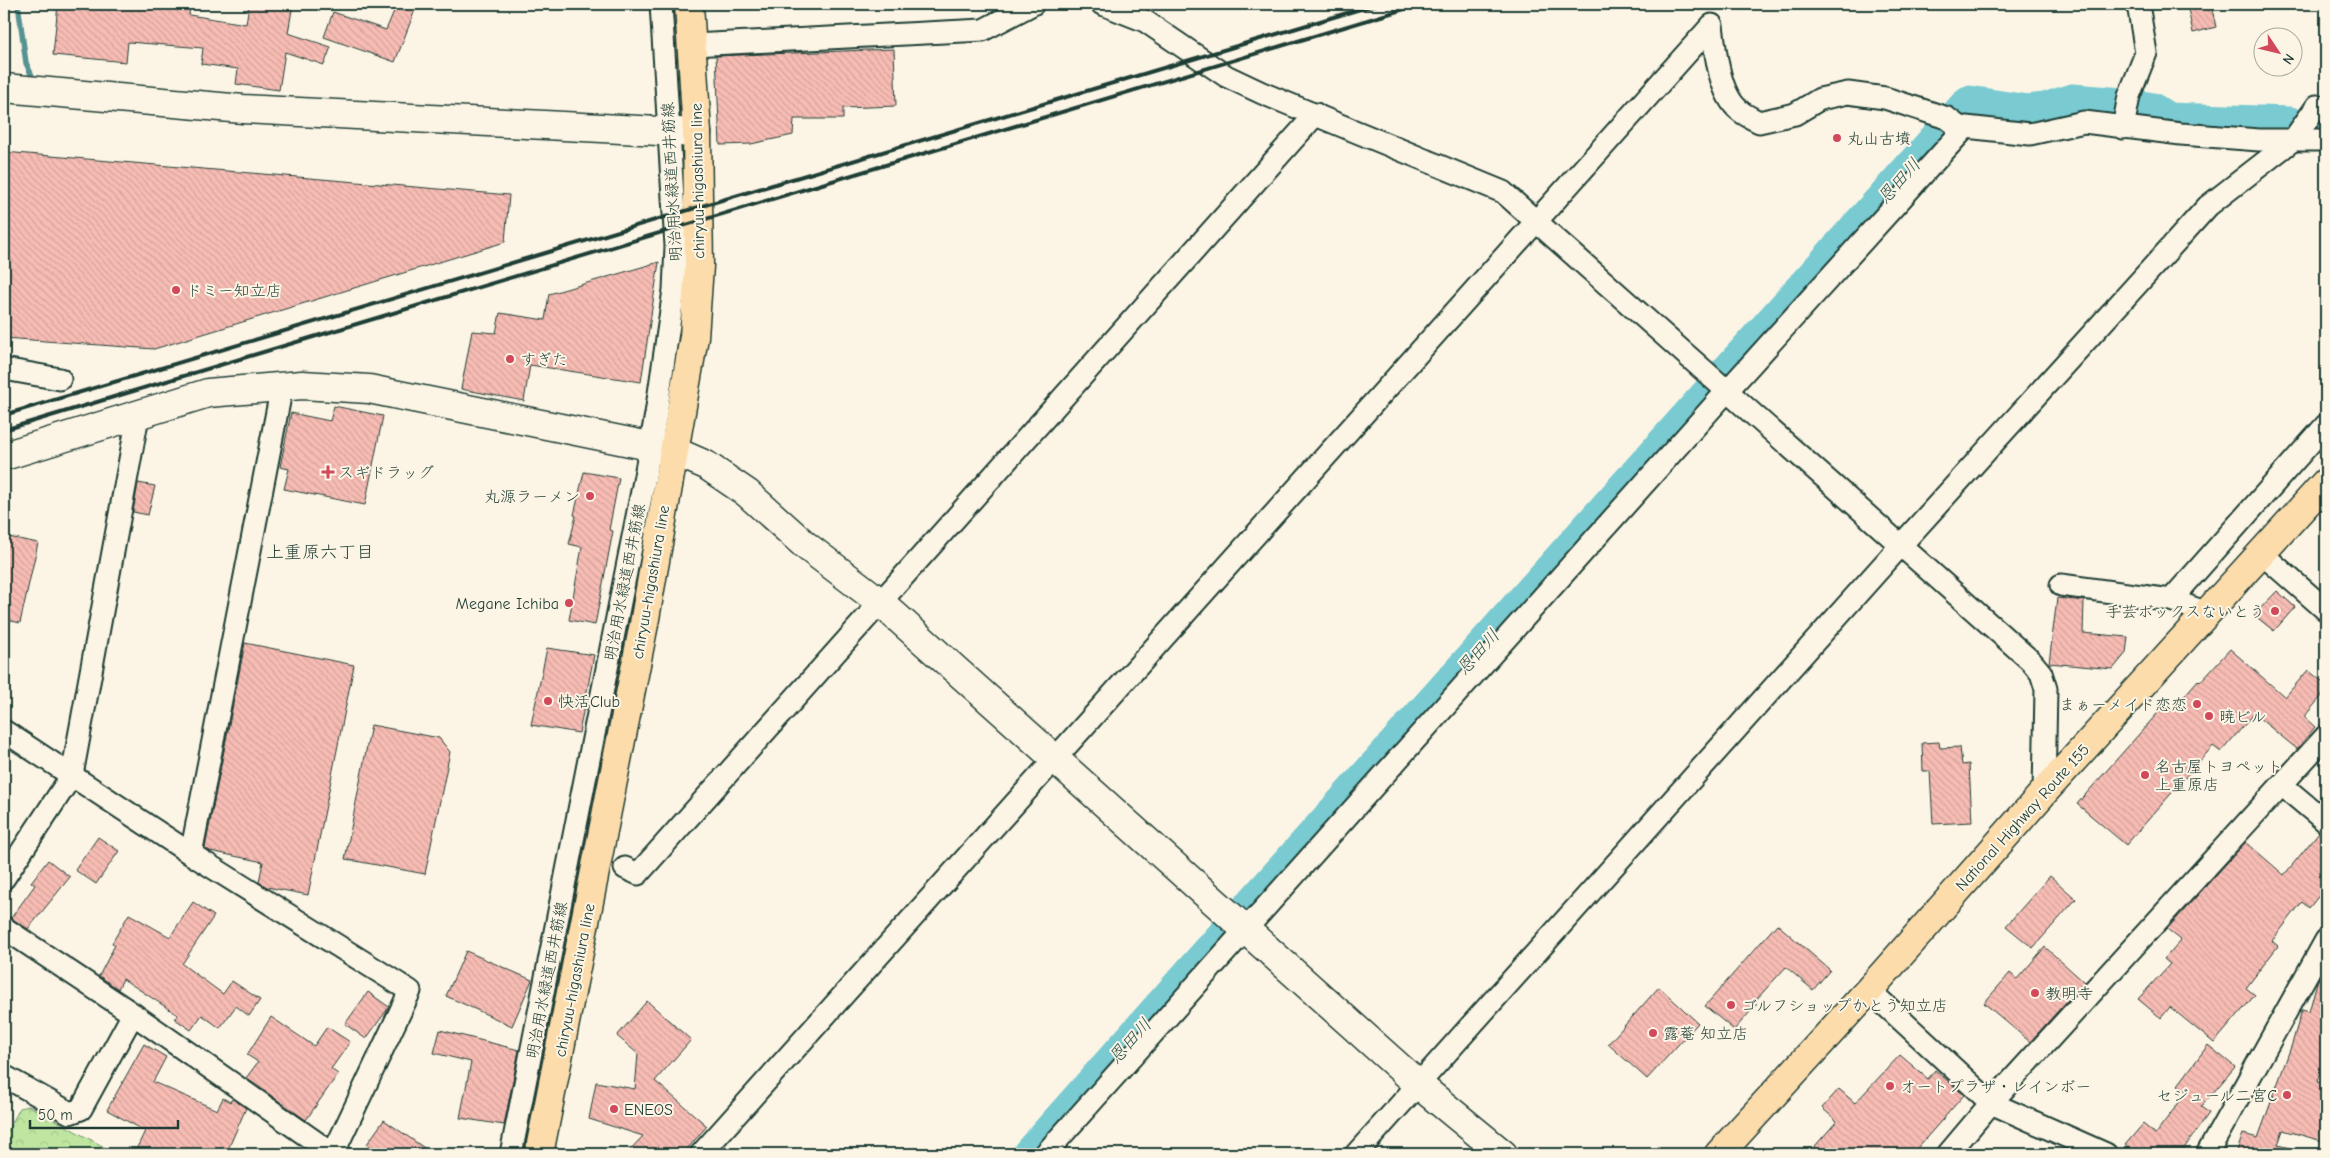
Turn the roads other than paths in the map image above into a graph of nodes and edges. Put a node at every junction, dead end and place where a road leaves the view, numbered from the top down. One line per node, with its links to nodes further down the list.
1 (661, 4): 12 (street, 明治用水緑道西井筋線)
2 (689, 4): 6 (main road, chiryuu-higashiura line)
3 (1033, 4): 6 (street)
4 (1102, 4): 9 (street)
5 (2138, 4): 11 (street)
6 (692, 45): 13 (main road, chiryuu-higashiura line)
7 (4, 88): 12 (street)
8 (2326, 107): 14 (street)
9 (1316, 114): 16 (street); 30 (street)
10 (1957, 125): 11 (street); 16 (street); 20 (street)
11 (2122, 128): 14 (street)
12 (669, 132): 13 (street); 23 (street, 明治用水緑道西井筋線)
13 (697, 133): 23 (main road, chiryuu-higashiura line)
14 (2293, 140): 15 (street); 26 (street)
15 (2326, 140)
16 (1536, 222): 20 (street); 35 (street)
17 (4, 369): 18 (street)
18 (60, 379)
19 (282, 386): 21 (street); 23 (street); 40 (street)
20 (1726, 391): 26 (street); 44 (street)
21 (138, 416): 24 (street); 36 (street)
22 (2326, 425): 29 (street)
23 (662, 449): 30 (street); 51 (street, 明治用水緑道西井筋線); 52 (main road, chiryuu-higashiura line)
24 (4, 456)
25 (2326, 482): 27 (main road, National Highway Route 155)
26 (1901, 545): 38 (street); 49 (street)
27 (2262, 553): 31 (street); 32 (main road, National Highway Route 155)
28 (2061, 585): 29 (street)
29 (2171, 600): 32 (street)
30 (880, 602): 35 (street); 41 (street)
31 (2326, 610)
32 (2207, 613): 38 (main road, National Highway Route 155)
33 (4, 731): 36 (street)
34 (2326, 736): 37 (street)
35 (1056, 760): 44 (street); 53 (street)
36 (72, 775): 40 (street); 42 (street)
37 (2282, 786): 39 (street); 50 (street)
38 (2044, 792): 46 (main road, National Highway Route 155)
39 (2326, 822)
40 (192, 854): 47 (street)
41 (625, 868)
42 (4, 878)
43 (4, 928): 47 (street)
44 (1245, 930): 49 (street); 54 (street)
45 (2326, 940): 60 (street)
46 (1868, 990): 50 (street); 57 (main road, National Highway Route 155)
47 (133, 1014): 48 (street)
48 (4, 1076)
49 (1419, 1085): 55 (street); 56 (street)
50 (1991, 1103): 58 (street); 59 (street)
51 (512, 1154)
52 (539, 1154)
53 (701, 1154)
54 (1045, 1154)
55 (1356, 1154)
56 (1503, 1154)
57 (1719, 1154)
58 (1948, 1154)
59 (2106, 1154)
60 (2207, 1154)

